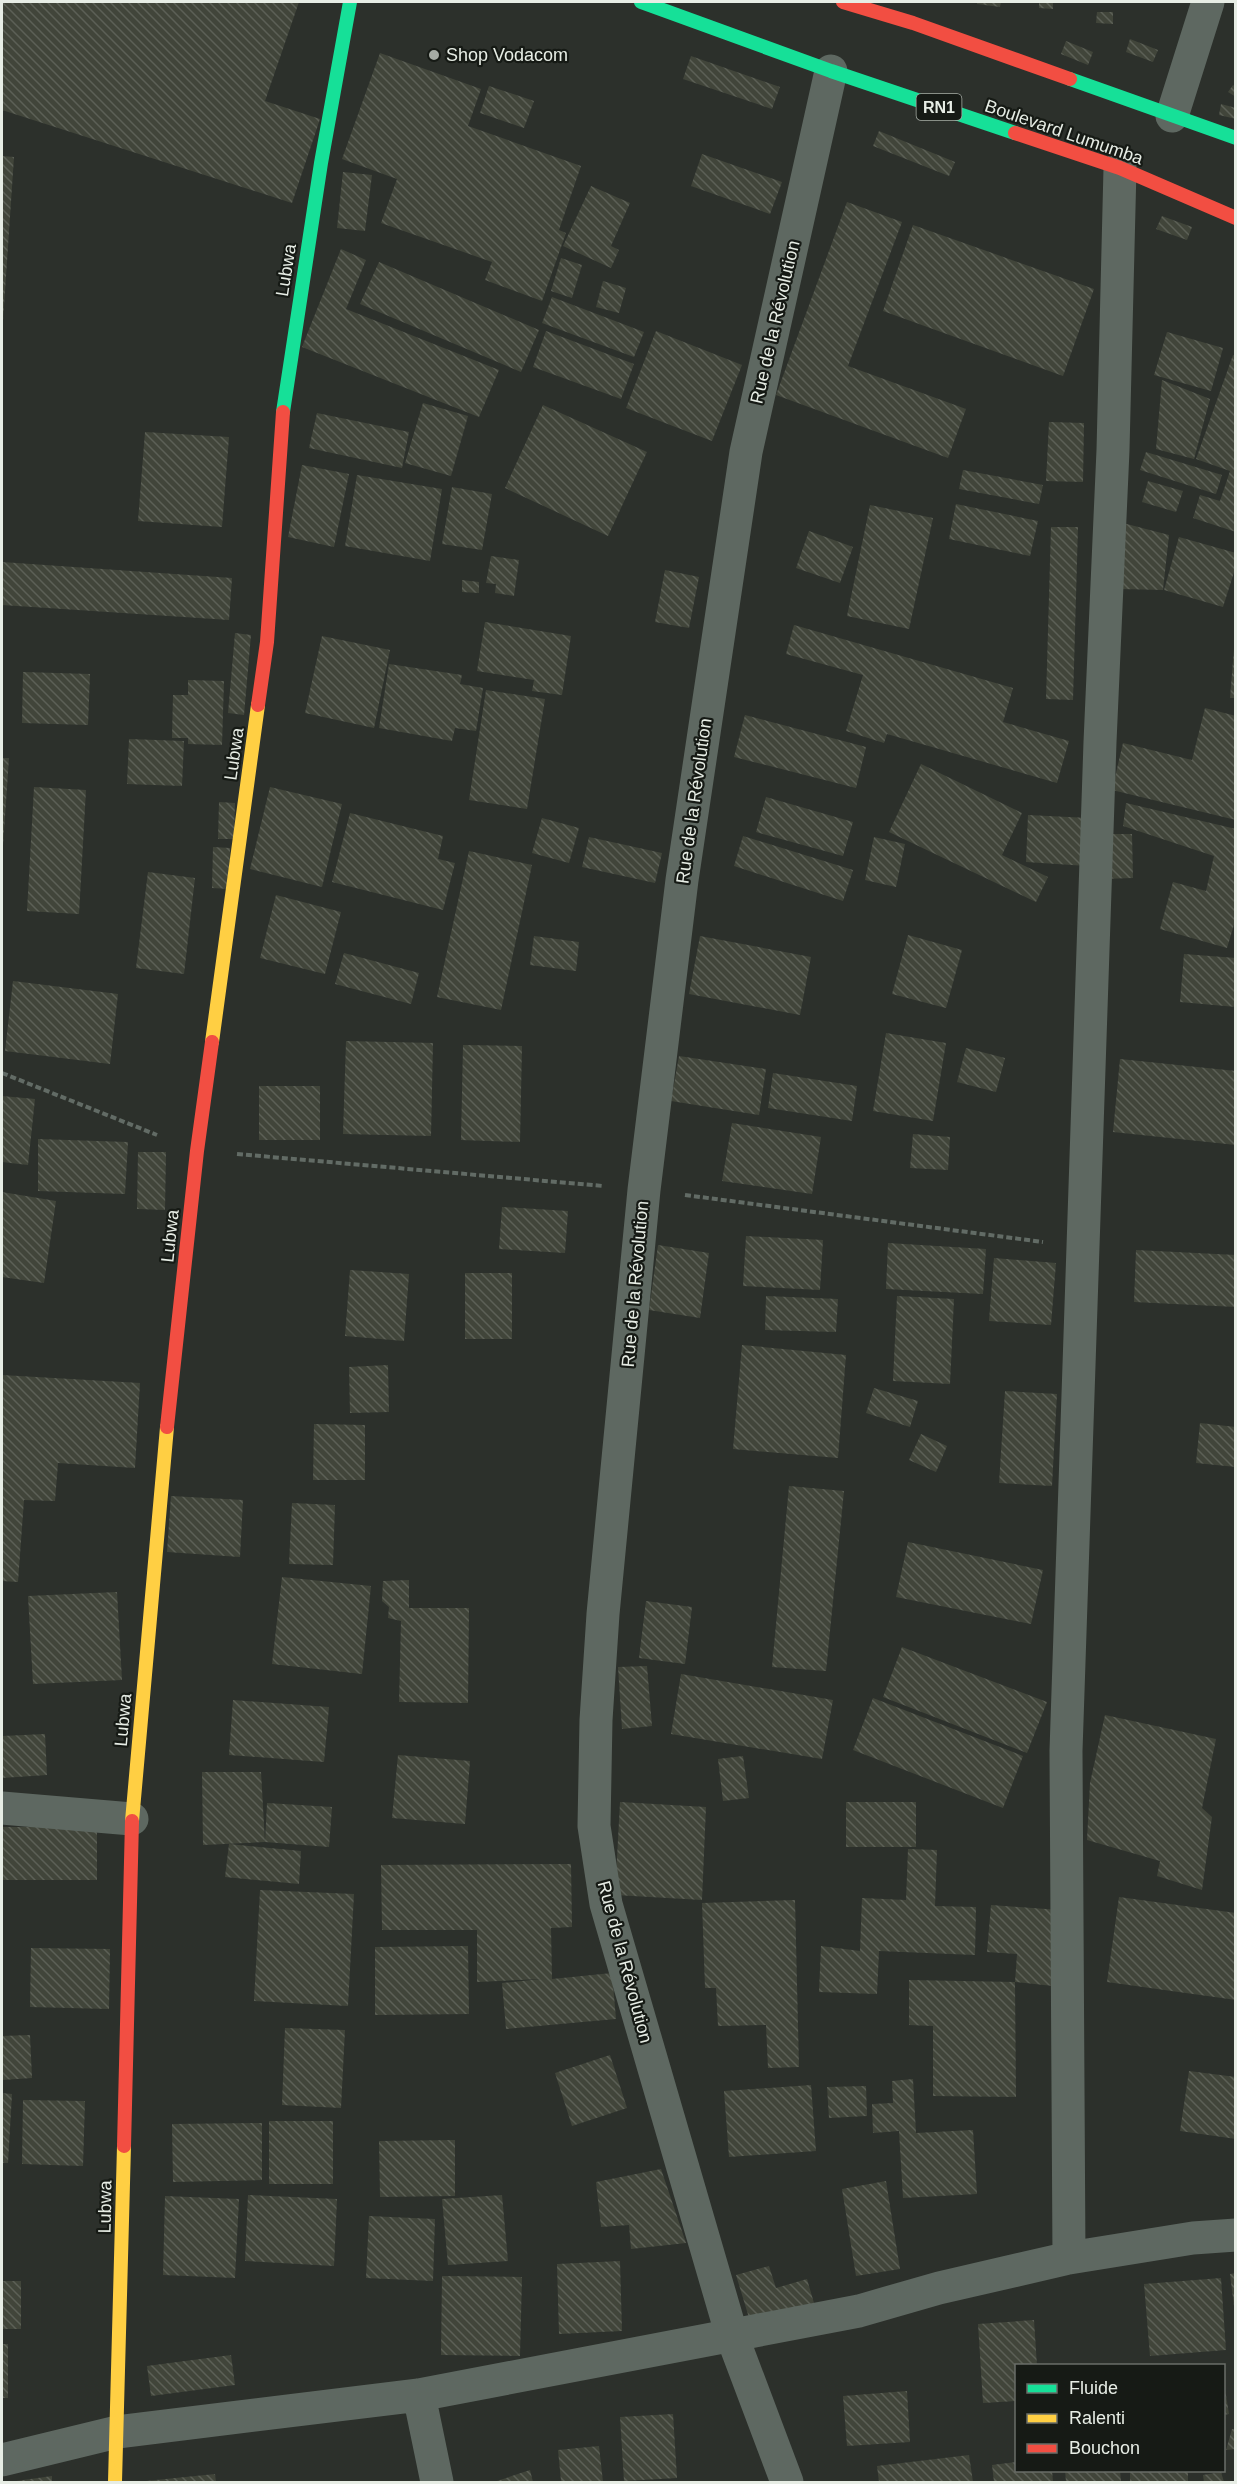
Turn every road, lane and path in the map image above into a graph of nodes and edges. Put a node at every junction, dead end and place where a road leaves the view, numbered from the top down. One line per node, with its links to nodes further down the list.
1 (350, 2): 11 (main road, Lubwa)
2 (641, 2): 5 (main road, Boulevard Lumumba / RN1)
3 (843, 2): 6 (main road)
4 (1208, 2): 6 (street)
5 (831, 71): 8 (main road, Boulevard Lumumba / RN1); 12 (street, Rue de la Révolution)
6 (1172, 116): 7 (main road)
7 (1236, 138)
8 (1119, 168): 9 (main road, Boulevard Lumumba / RN1); 13 (street)
9 (1236, 218)
10 (2, 1073): 11 (path)
11 (197, 1151): 12 (path); 15 (main road, Lubwa)
12 (644, 1190): 13 (path); 18 (street, Rue de la Révolution)
13 (1083, 1247): 17 (street)
14 (2, 1808): 15 (street)
15 (132, 1819): 20 (main road, Lubwa)
16 (1236, 2235): 17 (street)
17 (1069, 2258): 18 (street)
18 (732, 2336): 19 (street); 24 (street, Rue de la Révolution)
19 (418, 2395): 20 (street); 23 (street)
20 (117, 2432): 21 (street); 22 (main road, Lubwa)
21 (2, 2460)
22 (115, 2482)
23 (437, 2482)
24 (788, 2482)

